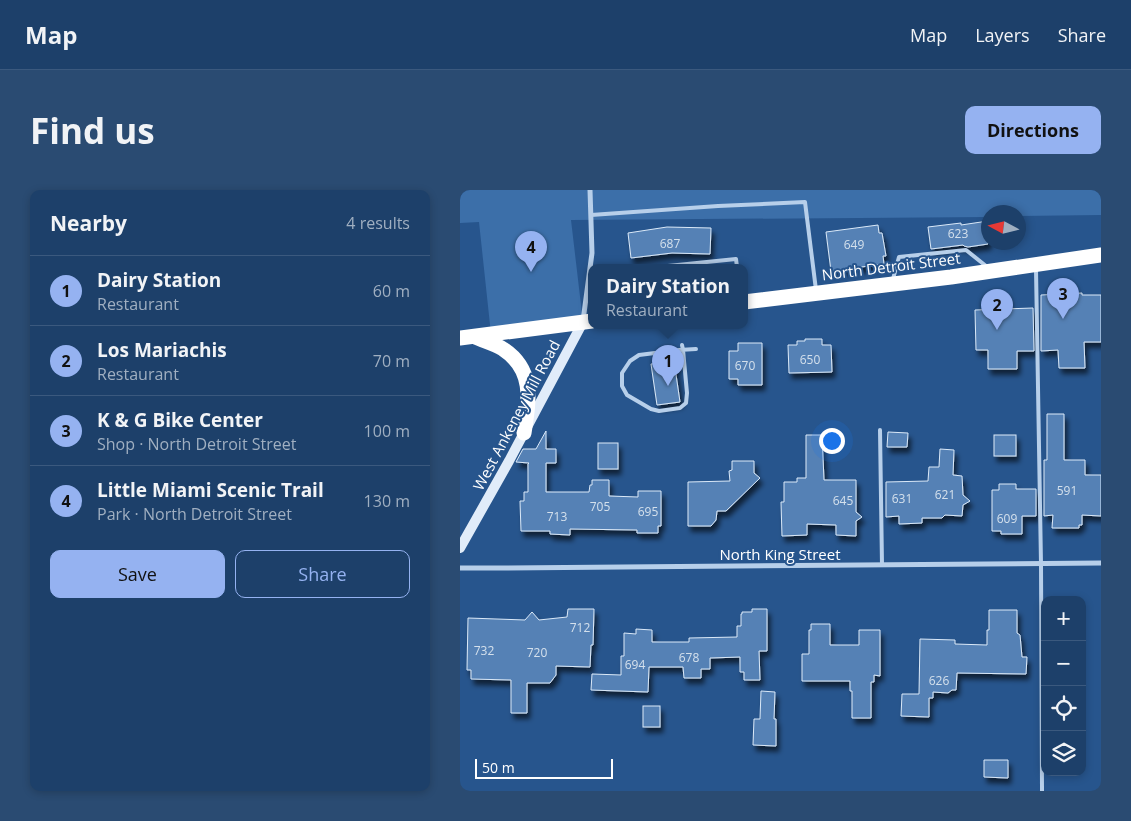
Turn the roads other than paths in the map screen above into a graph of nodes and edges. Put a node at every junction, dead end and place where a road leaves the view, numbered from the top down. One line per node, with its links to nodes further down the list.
1 (590, 190): 2 (street)
2 (591, 215): 4 (street); 10 (lane)
3 (1101, 255): 7 (highway, North Detroit Street)
4 (591, 264)
5 (687, 264): 6 (lane)
6 (737, 264)
7 (1036, 264): 8 (highway, North Detroit Street); 21 (lane)
8 (992, 271): 9 (highway, North Detroit Street); 9 (lane)
9 (892, 284): 10 (highway, North Detroit Street)
10 (816, 293): 11 (highway, North Detroit Street)
11 (748, 302)
12 (588, 306): 13 (street)
13 (587, 322): 14 (highway); 18 (street, West Ankeney Mill Road)
14 (467, 337): 18 (highway)
15 (682, 348): 15 (lane); 16 (lane)
16 (696, 349)
17 (880, 430): 22 (lane)
18 (524, 433): 19 (street, West Ankeney Mill Road)
19 (460, 548)
20 (1101, 563): 21 (street, North King Street)
21 (1041, 564): 22 (street, North King Street); 24 (lane)
22 (882, 565): 23 (street, North King Street)
23 (460, 568)
24 (1042, 791)

